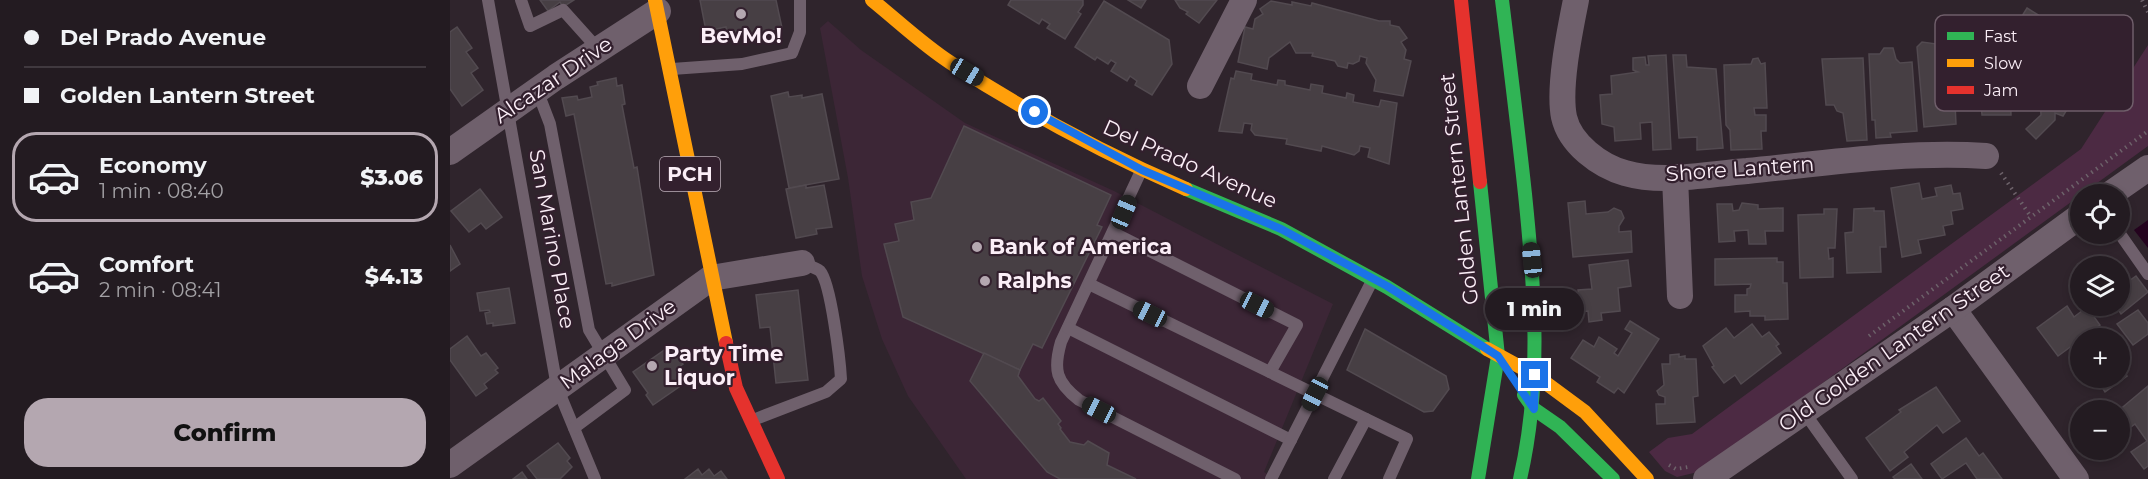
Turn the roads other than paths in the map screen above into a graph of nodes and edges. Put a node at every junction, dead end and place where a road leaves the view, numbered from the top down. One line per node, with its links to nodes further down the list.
1 (488, 0): 14 (lane, San Marino Place)
2 (521, 0): 10 (lane)
3 (800, 0): 11 (lane)
4 (872, 0): 18 (main road, Del Prado Avenue)
5 (1244, 0): 12 (street)
6 (1502, 0): 35 (main road)
7 (1576, 0): 19 (street, Shore Lantern)
8 (1468, 1): 33 (main road, Golden Lantern Street)
9 (656, 5): 10 (street, Alcazar Drive); 11 (main road, PCH)
10 (598, 49): 13 (street, Alcazar Drive)
11 (669, 69): 26 (main road, PCH)
12 (1200, 86)
13 (537, 90): 14 (street, Alcazar Drive); 32 (lane)
14 (510, 109): 15 (street, Alcazar Drive); 36 (lane, San Marino Place)
15 (450, 152)
16 (1986, 156): 19 (street, Shore Lantern)
17 (2148, 168): 20 (street)
18 (1142, 170): 22 (lane); 27 (main road, Del Prado Avenue)
19 (1675, 177): 29 (street)
20 (2125, 184)
21 (2070, 223): 30 (street, Old Golden Lantern Street)
22 (1114, 233): 28 (lane); 34 (lane)
23 (2127, 244): 25 (lane)
24 (802, 263): 26 (street, Malaga Drive); 41 (lane)
25 (2148, 274)
26 (711, 278): 32 (street, Malaga Drive); 41 (main road, PCH)
27 (1373, 279): 33 (main road, Del Prado Avenue); 37 (lane)
28 (1089, 284): 31 (lane); 34 (lane)
29 (1680, 296)
30 (1953, 309): 39 (street, Old Golden Lantern Street); 57 (street)
31 (1068, 328): 43 (lane); 48 (lane)
32 (602, 355): 36 (street, Malaga Drive); 42 (lane)
33 (1498, 356): 35 (main road, Del Prado Avenue); 38 (main road, Del Prado Avenue); 52 (main road, Golden Lantern Street)
34 (1270, 372): 37 (lane)
35 (1535, 375): 38 (main road); 55 (main road, Del Prado Avenue)
36 (557, 387): 42 (lane, San Marino Place); 44 (street, Malaga Drive)
37 (1315, 394): 40 (lane); 43 (lane)
38 (1534, 409): 53 (main road); 54 (main road, Del Prado Avenue)
39 (1804, 412): 45 (street, Old Golden Lantern Street); 56 (lane)
40 (1366, 419): 50 (lane); 51 (lane)
41 (751, 421): 47 (main road, PCH)
42 (574, 428): 46 (lane, San Marino Place)
43 (1291, 440): 49 (lane)
44 (450, 465)
45 (1701, 471)
46 (595, 479)
47 (778, 479)
48 (1235, 479)
49 (1271, 479)
50 (1334, 479)
51 (1389, 479)
52 (1478, 479)
53 (1520, 479)
54 (1613, 479)
55 (1647, 479)
56 (1851, 479)
57 (2076, 479)

